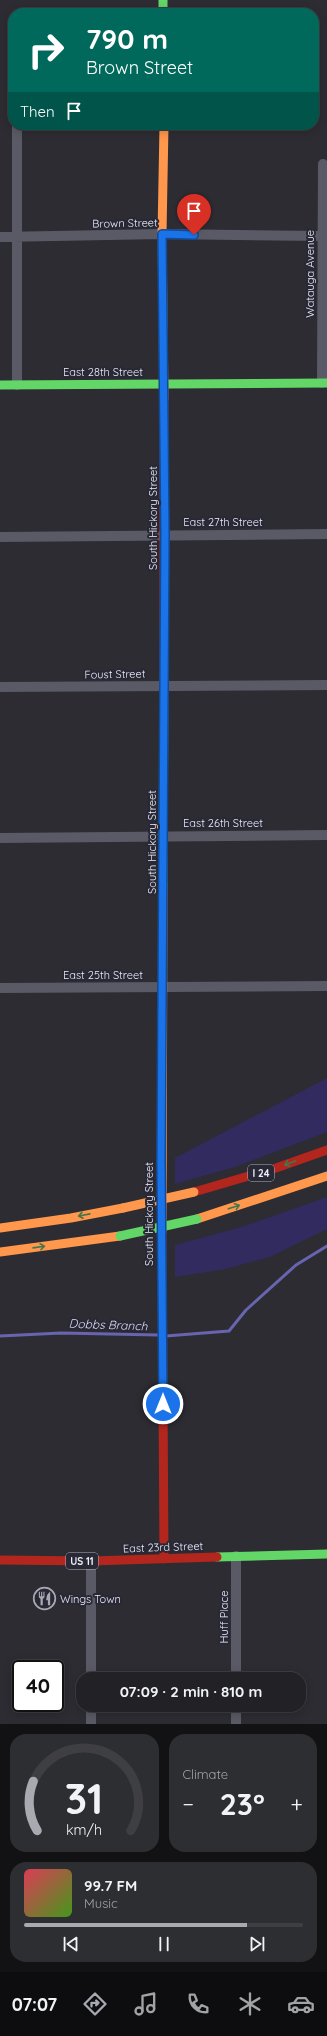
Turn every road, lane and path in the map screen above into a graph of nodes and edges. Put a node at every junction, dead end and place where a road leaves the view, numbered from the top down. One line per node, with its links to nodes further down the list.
1 (17, 130): 7 (street)
2 (164, 130): 4 (main road, South Hickory Street)
3 (323, 164): 5 (street, Watauga Avenue)
4 (162, 234): 5 (street, Brown Street); 7 (street, Brown Street); 9 (main road, South Hickory Street)
5 (322, 236): 8 (street, Watauga Avenue)
6 (0, 237): 7 (street, Brown Street)
7 (16, 237): 11 (street)
8 (324, 383): 9 (main road, East 28th Street)
9 (165, 384): 11 (main road, East 28th Street); 12 (main road, South Hickory Street)
10 (0, 385): 11 (main road, East 28th Street)
11 (17, 385)
12 (165, 534): 13 (street, East 27th Street); 14 (street, East 27th Street); 15 (main road, South Hickory Street)
13 (327, 534)
14 (0, 537)
15 (164, 685): 16 (street, Foust Street); 17 (street, Foust Street); 18 (main road, South Hickory Street)
16 (327, 685)
17 (0, 687)
18 (164, 835): 19 (street, East 26th Street); 20 (street, East 26th Street); 22 (main road, South Hickory Street)
19 (327, 835)
20 (0, 838)
21 (327, 986): 22 (street, East 25th Street)
22 (163, 987): 23 (street, East 25th Street); 30 (main road, South Hickory Street)
23 (0, 988)
24 (327, 1150): 26 (main road, I 24, one-way to 26, bridge)
25 (327, 1176): 27 (main road, I 24, one-way to 25, bridge)
26 (0, 1228)
27 (0, 1252)
28 (327, 1554): 29 (main road, East 23rd Street / US 11)
29 (236, 1556): 30 (main road, East 23rd Street / US 11); 34 (street, Huff Place)
30 (164, 1559): 32 (main road, East 23rd Street / US 11)
31 (0, 1560): 32 (main road, East 23rd Street / US 11)
32 (91, 1562): 33 (street)
33 (91, 1672)
34 (236, 1672)
35 (91, 1712): 37 (street)
36 (236, 1712): 38 (street)
37 (91, 1724)
38 (236, 1724)

